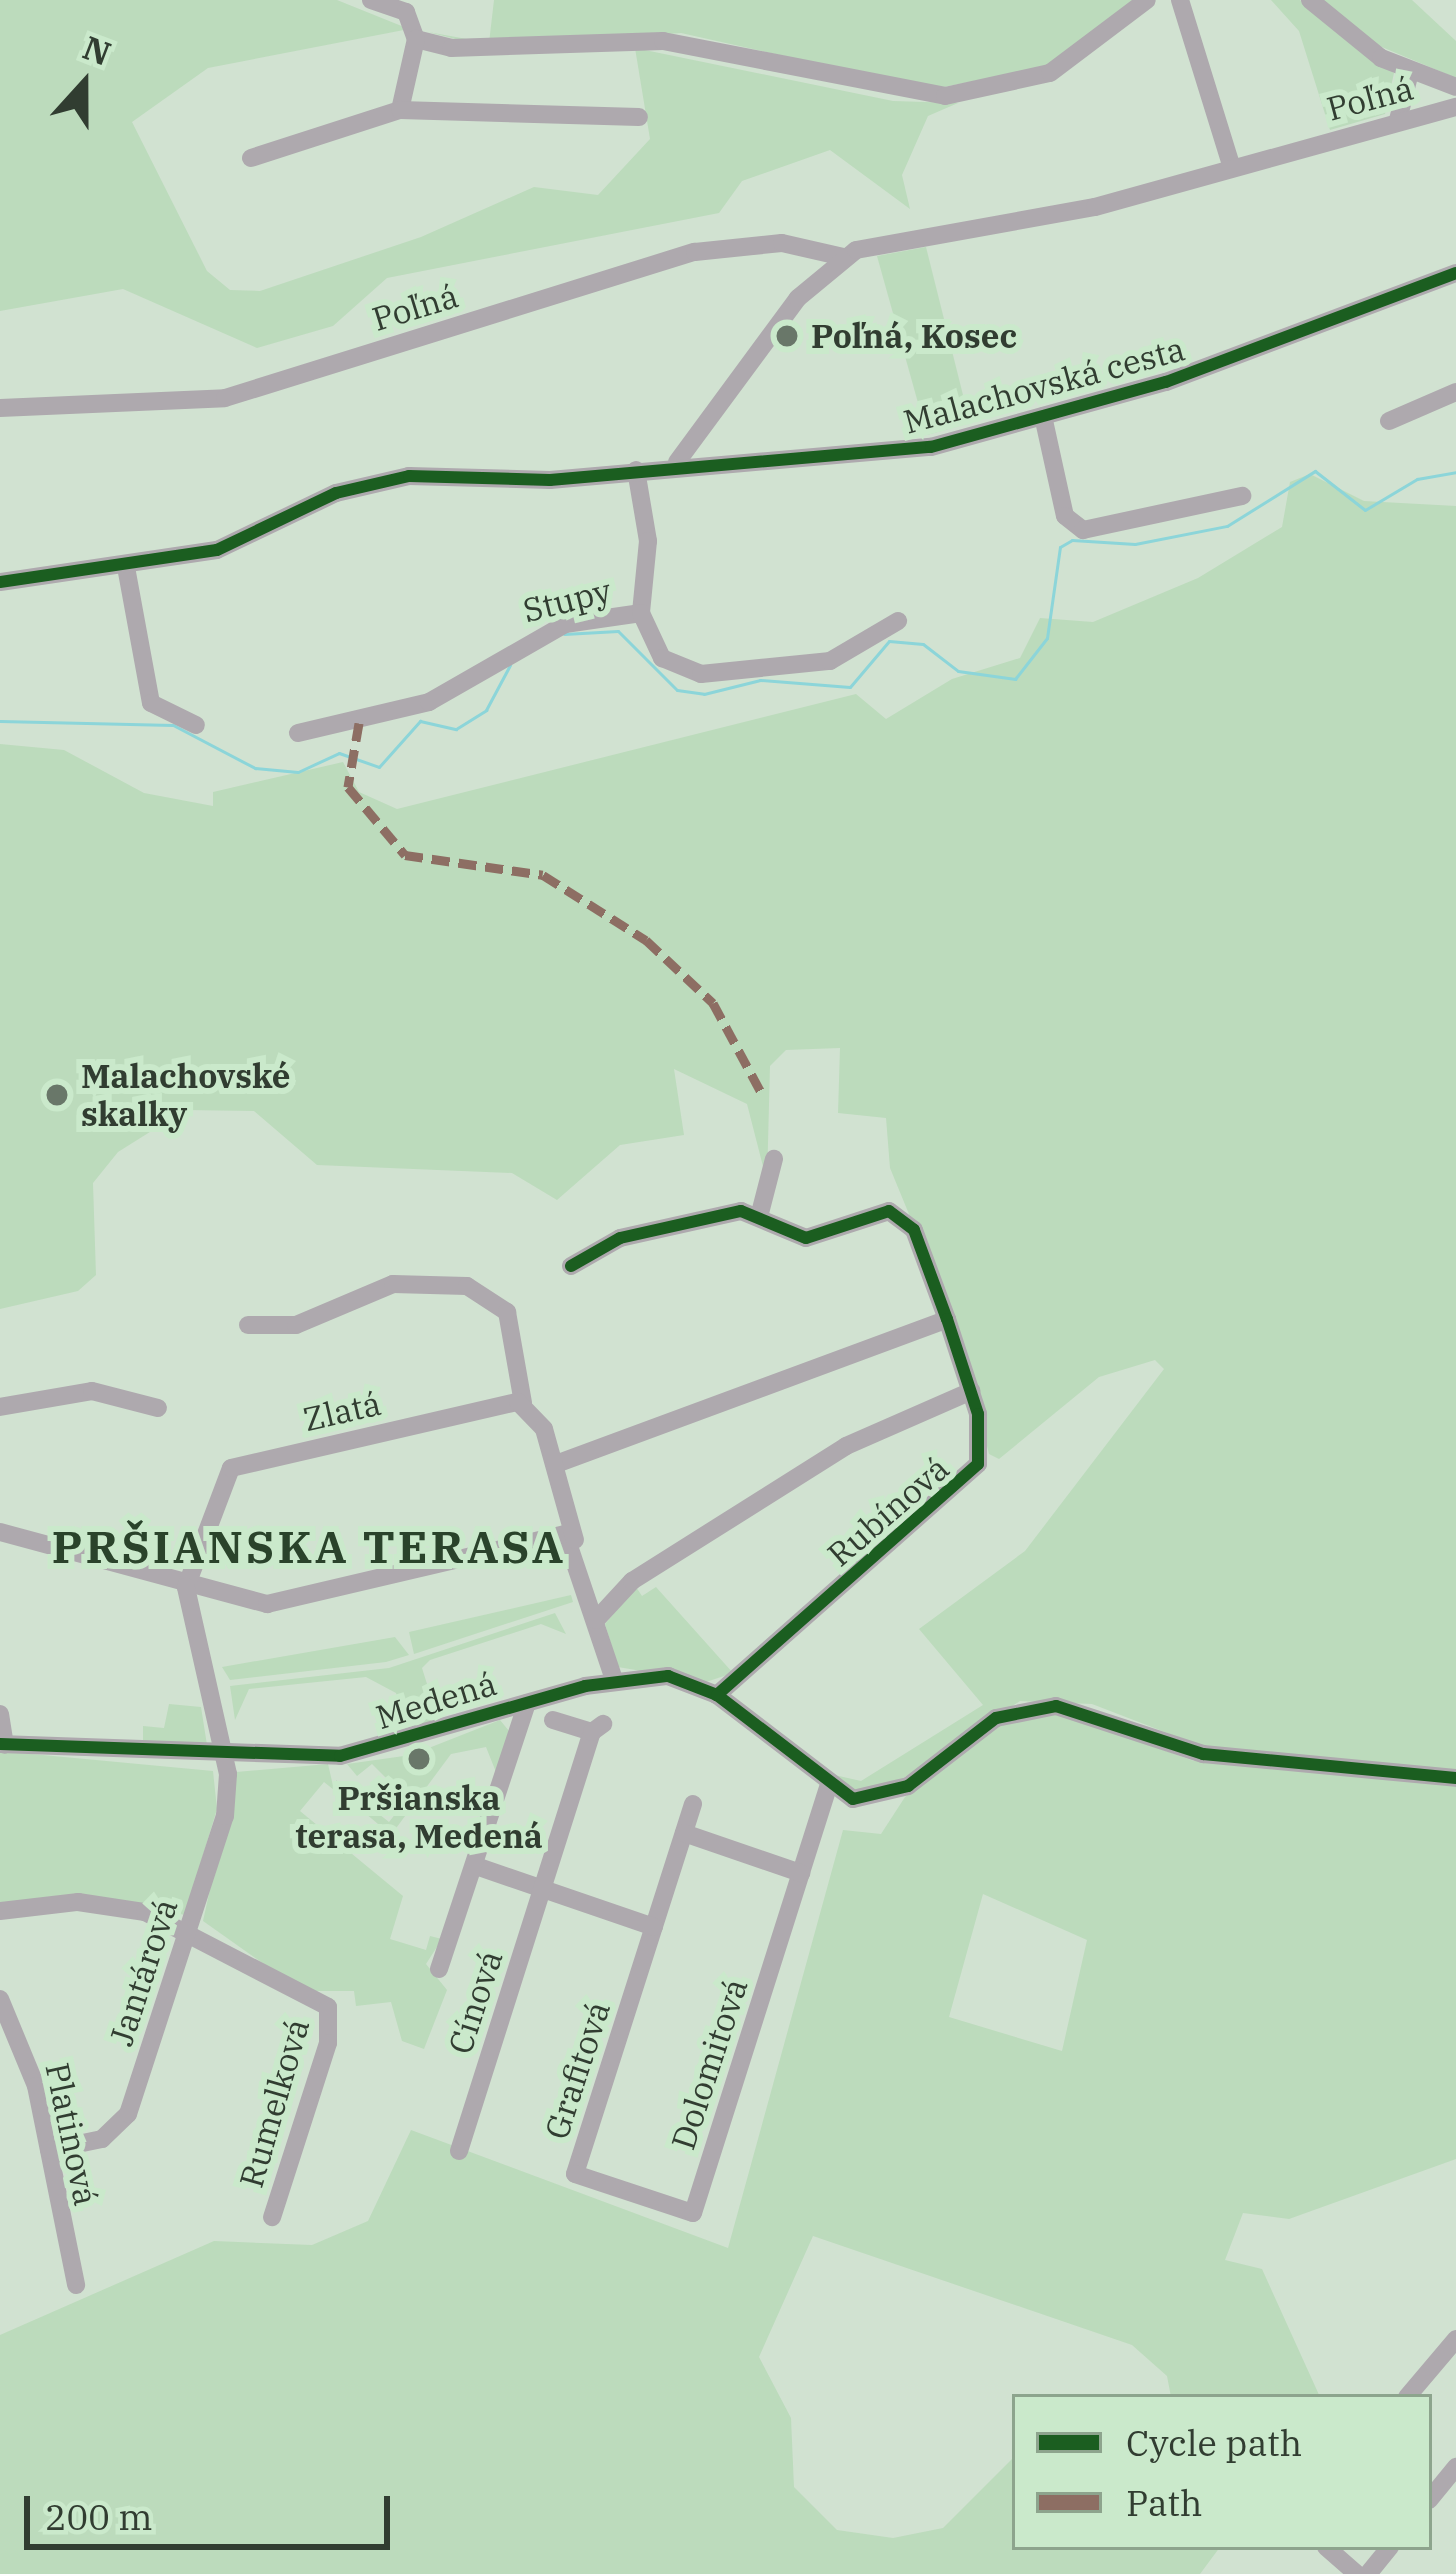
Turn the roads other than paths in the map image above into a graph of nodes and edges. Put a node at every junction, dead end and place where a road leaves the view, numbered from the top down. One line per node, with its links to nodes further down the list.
1 (370, 0): 5 (street)
2 (1147, 0): 5 (street)
3 (1180, 0): 13 (street)
4 (1310, 0): 6 (street)
5 (416, 39): 9 (street)
6 (1410, 72): 7 (street); 11 (street)
7 (1456, 87)
8 (1456, 107): 11 (street, Poľná)
9 (400, 110): 10 (street); 12 (street)
10 (639, 117)
11 (1398, 120): 13 (street, Poľná)
12 (251, 158)
13 (1232, 168): 14 (street, Poľná)
14 (843, 256): 17 (street, Poľná); 20 (street)
15 (1456, 273): 18 (street, Malachovská cesta)
16 (1456, 392): 19 (street)
17 (0, 408)
18 (1043, 416): 20 (street, Malachovská cesta); 22 (street)
19 (1388, 421)
20 (702, 451): 21 (street, Malachovská cesta)
21 (636, 470): 23 (street, Malachovská cesta); 25 (street)
22 (1242, 496)
23 (126, 567): 24 (street, Malachovská cesta); 27 (street)
24 (0, 582)
25 (641, 613): 26 (street, Stupy); 28 (street, Stupy)
26 (898, 621)
27 (196, 725)
28 (298, 733)
29 (774, 1159): 30 (street)
30 (760, 1213): 31 (street); 32 (street, Rubínová)
31 (571, 1266)
32 (947, 1319): 34 (street, Rubínová); 38 (street)
33 (248, 1325): 35 (street)
34 (971, 1391): 42 (street, Rubínová); 44 (street, Rubínová)
35 (523, 1403): 38 (street); 41 (street, Zlatá)
36 (0, 1407): 37 (street)
37 (158, 1408)
38 (556, 1464): 40 (street)
39 (0, 1532): 41 (street)
40 (575, 1540): 41 (street); 42 (street)
41 (186, 1587): 49 (street)
42 (596, 1620): 43 (street)
43 (614, 1680): 44 (street); 45 (street)
44 (717, 1695): 51 (street)
45 (527, 1703): 49 (street, Medená); 54 (street, Medená)
46 (0, 1714): 48 (street)
47 (553, 1720): 56 (street, Cínová)
48 (3, 1744): 49 (street, Medená)
49 (225, 1760): 58 (street, Jantárová)
50 (1456, 1778): 51 (street)
51 (827, 1788): 55 (street, Dolomitová)
52 (693, 1804): 53 (street, Grafitová)
53 (684, 1833): 55 (street); 59 (street, Grafitová)
54 (476, 1866): 56 (street); 60 (street, Medená)
55 (801, 1873): 64 (street, Dolomitová)
56 (542, 1888): 59 (street); 62 (street, Cínová)
57 (0, 1911): 58 (street)
58 (190, 1926): 63 (street, Jantárová); 65 (street, Rumelková)
59 (654, 1927): 64 (street, Grafitová)
60 (439, 1969)
61 (0, 1999): 63 (street, Platinová)
62 (468, 2141)
63 (50, 2150): 66 (street, Platinová)
64 (633, 2193)
65 (272, 2217)
66 (76, 2284)
67 (1456, 2339): 68 (street)
68 (1410, 2394)
69 (1456, 2468): 70 (street)
70 (1432, 2496)
71 (1329, 2550): 73 (street)
72 (1388, 2550): 74 (street)
73 (1357, 2574)
74 (1368, 2574)

